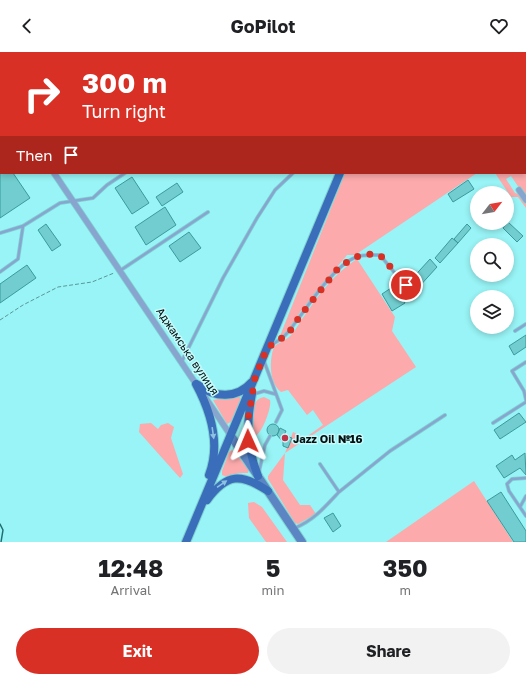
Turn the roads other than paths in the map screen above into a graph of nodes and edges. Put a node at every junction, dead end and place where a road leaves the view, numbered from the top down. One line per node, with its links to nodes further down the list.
1 (55, 174): 6 (street, Аджамська вулиця)
2 (123, 174): 6 (lane)
3 (292, 174): 18 (lane)
4 (340, 174): 16 (main road)
5 (519, 190): 7 (street)
6 (73, 200): 9 (lane); 11 (street, Аджамська вулиця)
7 (526, 200)
8 (208, 212): 11 (lane)
9 (23, 226): 10 (lane); 12 (lane)
10 (0, 233)
11 (120, 270): 18 (street, Аджамська вулиця)
12 (0, 272)
13 (412, 294): 16 (lane)
14 (526, 324): 15 (lane)
15 (515, 331)
16 (267, 348): 17 (main road)
17 (263, 359): 20 (main road); 22 (lane)
18 (182, 361): 21 (street, Аджамська вулиця)
19 (526, 362): 24 (lane)
20 (255, 378): 21 (main road); 23 (main road); 28 (main road)
21 (196, 384): 28 (street, Аджамська вулиця); 37 (main road, one-way to 37)
22 (275, 394): 23 (lane); 26 (lane)
23 (252, 395): 31 (main road)
24 (526, 401): 27 (lane)
25 (445, 415): 34 (lane)
26 (276, 422)
27 (493, 423)
28 (231, 436): 31 (main road, Аджамська вулиця); 37 (main road)
29 (270, 436): 31 (lane)
30 (320, 464): 34 (lane)
31 (258, 476): 33 (main road, Аджамська вулиця)
32 (526, 478): 36 (lane)
33 (268, 491): 37 (main road, one-way to 33); 39 (main road, Аджамська вулиця)
34 (338, 492): 39 (lane)
35 (526, 496): 36 (lane)
36 (520, 507): 38 (lane)
37 (197, 514): 40 (main road)
38 (526, 516)
39 (293, 529): 41 (main road, Аджамська вулиця)
40 (186, 542)
41 (302, 542)

